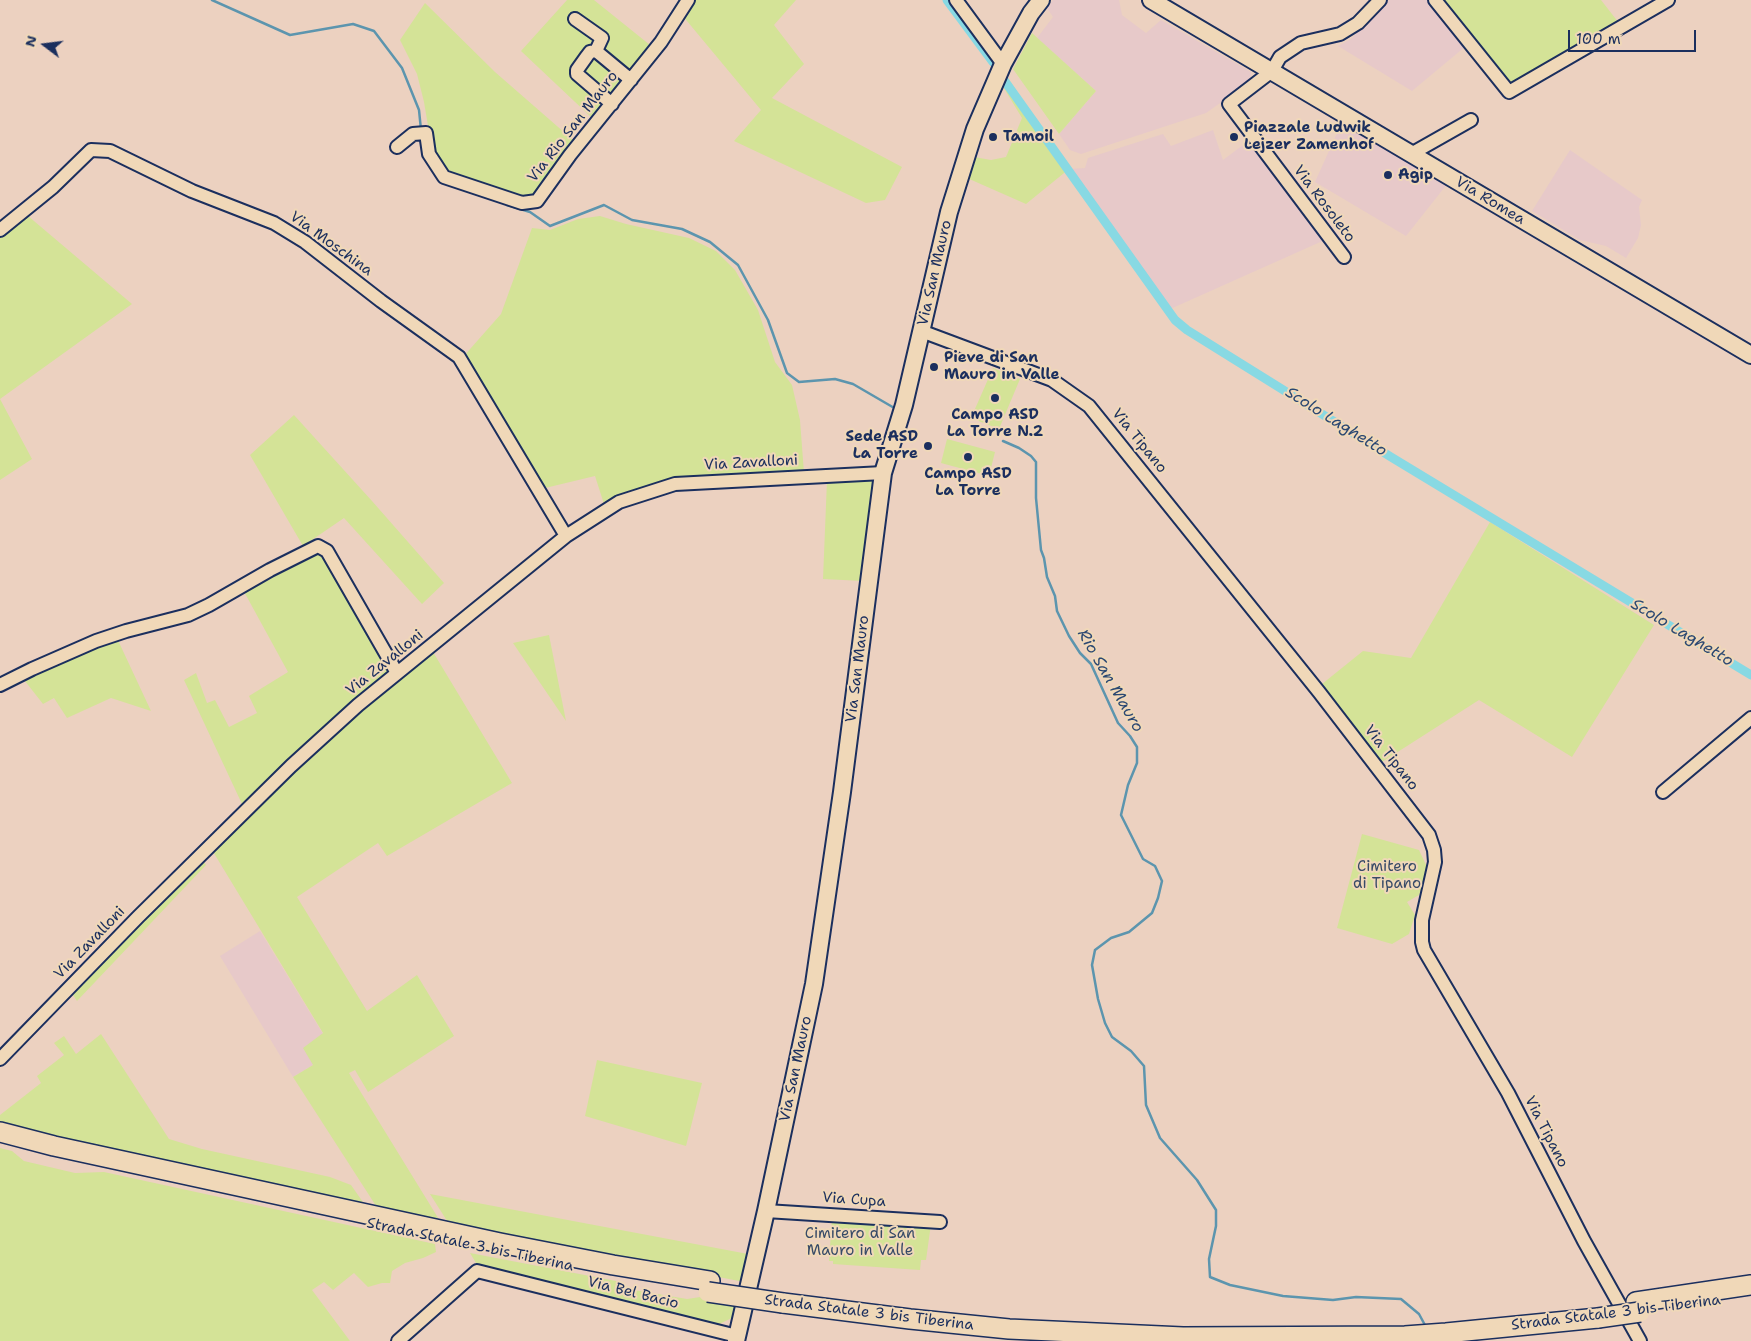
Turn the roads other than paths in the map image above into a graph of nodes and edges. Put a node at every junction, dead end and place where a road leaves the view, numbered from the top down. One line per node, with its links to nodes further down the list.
1 (688, 0): 12 (street, Via Rio San Mauro)
2 (956, 0): 10 (street)
3 (1151, 0): 11 (main road, Via Romea)
4 (1380, 0): 11 (street, Via Rosoleto)
5 (1435, 0): 6 (street)
6 (1668, 0)
7 (1036, 4): 10 (main road, Via San Mauro)
8 (574, 19): 9 (street)
9 (596, 51): 12 (street); 13 (street)
10 (1003, 64): 19 (main road, Via San Mauro)
11 (1272, 71): 16 (main road, Via Romea); 18 (street, Via Rosoleto)
12 (631, 80): 13 (street, Via Rio San Mauro)
13 (612, 104): 15 (street, Via Rio San Mauro)
14 (1471, 120): 16 (street)
15 (397, 147)
16 (1411, 154): 20 (main road, Via Romea)
17 (0, 230): 22 (street, Via Moschina)
18 (1344, 257)
19 (921, 331): 21 (main road, Via San Mauro); 38 (street, Via Tipano)
20 (1751, 355)
21 (883, 473): 22 (street, Via Zavalloni); 30 (main road, Via San Mauro)
22 (566, 536): 23 (street, Via Zavalloni)
23 (397, 673): 24 (street); 27 (street, Via Zavalloni)
24 (0, 685)
25 (1751, 718): 26 (street)
26 (1663, 792)
27 (0, 1059)
28 (0, 1132): 31 (highway, Strada Statale 3 bis Tiberina)
29 (0, 1142): 31 (highway, Strada Statale 3 bis Tiberina)
30 (766, 1211): 32 (street, Via Cupa); 36 (main road, Via San Mauro)
31 (344, 1214): 35 (highway, Strada Statale 3 bis Tiberina, bridge)
32 (940, 1222)
33 (1751, 1285): 35 (highway, Strada Statale 3 bis Tiberina)
34 (1751, 1295): 35 (highway, Strada Statale 3 bis Tiberina)
35 (1638, 1307)
36 (737, 1338): 37 (street, Via Bel Bacio)
37 (398, 1341)
38 (1640, 1341)

